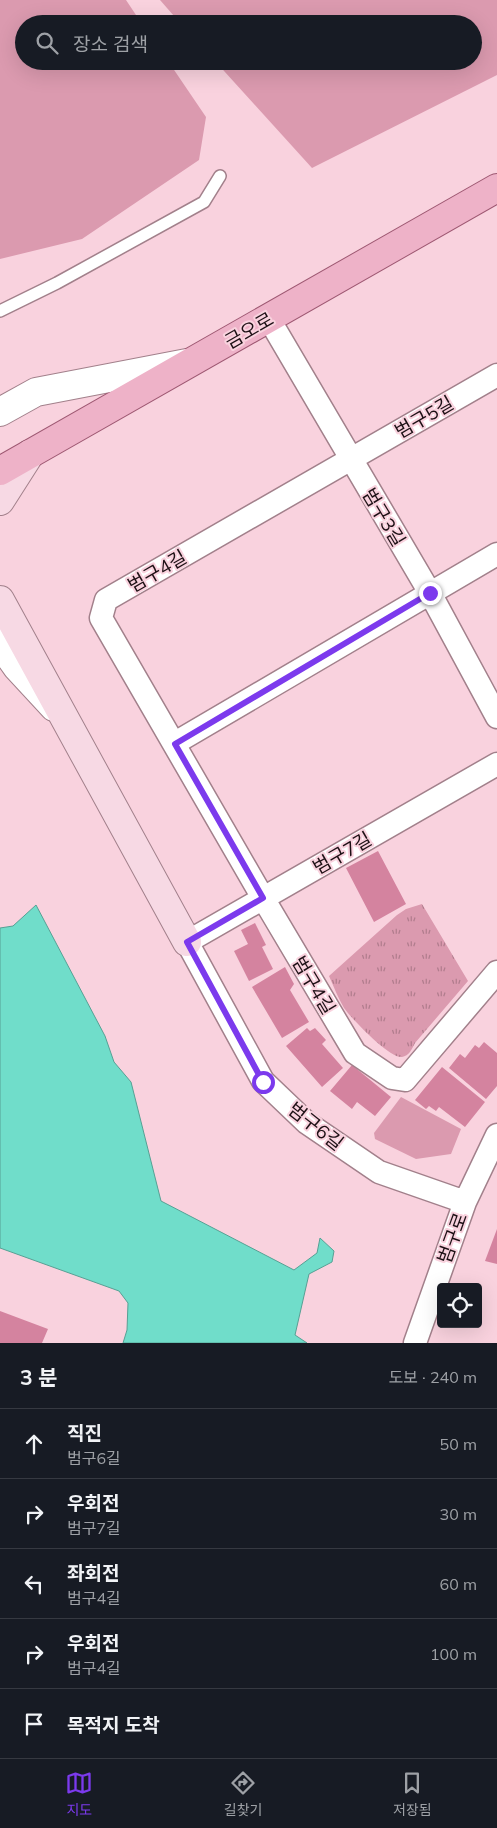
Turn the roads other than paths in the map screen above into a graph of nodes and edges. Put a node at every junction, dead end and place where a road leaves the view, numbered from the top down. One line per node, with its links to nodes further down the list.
1 (220, 176): 3 (lane)
2 (497, 188): 4 (main road, 금오로)
3 (0, 311)
4 (269, 319): 5 (main road, 금오로); 9 (street, 범구3길)
5 (193, 362): 7 (street); 8 (main road, 금오로)
6 (497, 375): 9 (street, 범구5길)
7 (0, 412)
8 (30, 454): 10 (main road, 금오로); 11 (main road)
9 (350, 460): 13 (street, 범구3길); 18 (street, 범구4길)
10 (0, 471)
11 (0, 501)
12 (497, 554): 13 (street)
13 (430, 593): 16 (street, 범구3길); 18 (street)
14 (0, 600): 17 (main road)
15 (0, 643): 17 (street)
16 (497, 717)
17 (66, 720): 21 (main road)
18 (175, 744): 20 (street, 범구4길)
19 (497, 764): 20 (street, 범구7길)
20 (263, 898): 21 (street, 범구7길); 22 (street, 범구4길)
21 (187, 942): 24 (street, 범구6길)
22 (497, 972)
23 (497, 1136): 24 (street, 범구로)
24 (465, 1202): 25 (street, 범구로)
25 (415, 1343)

